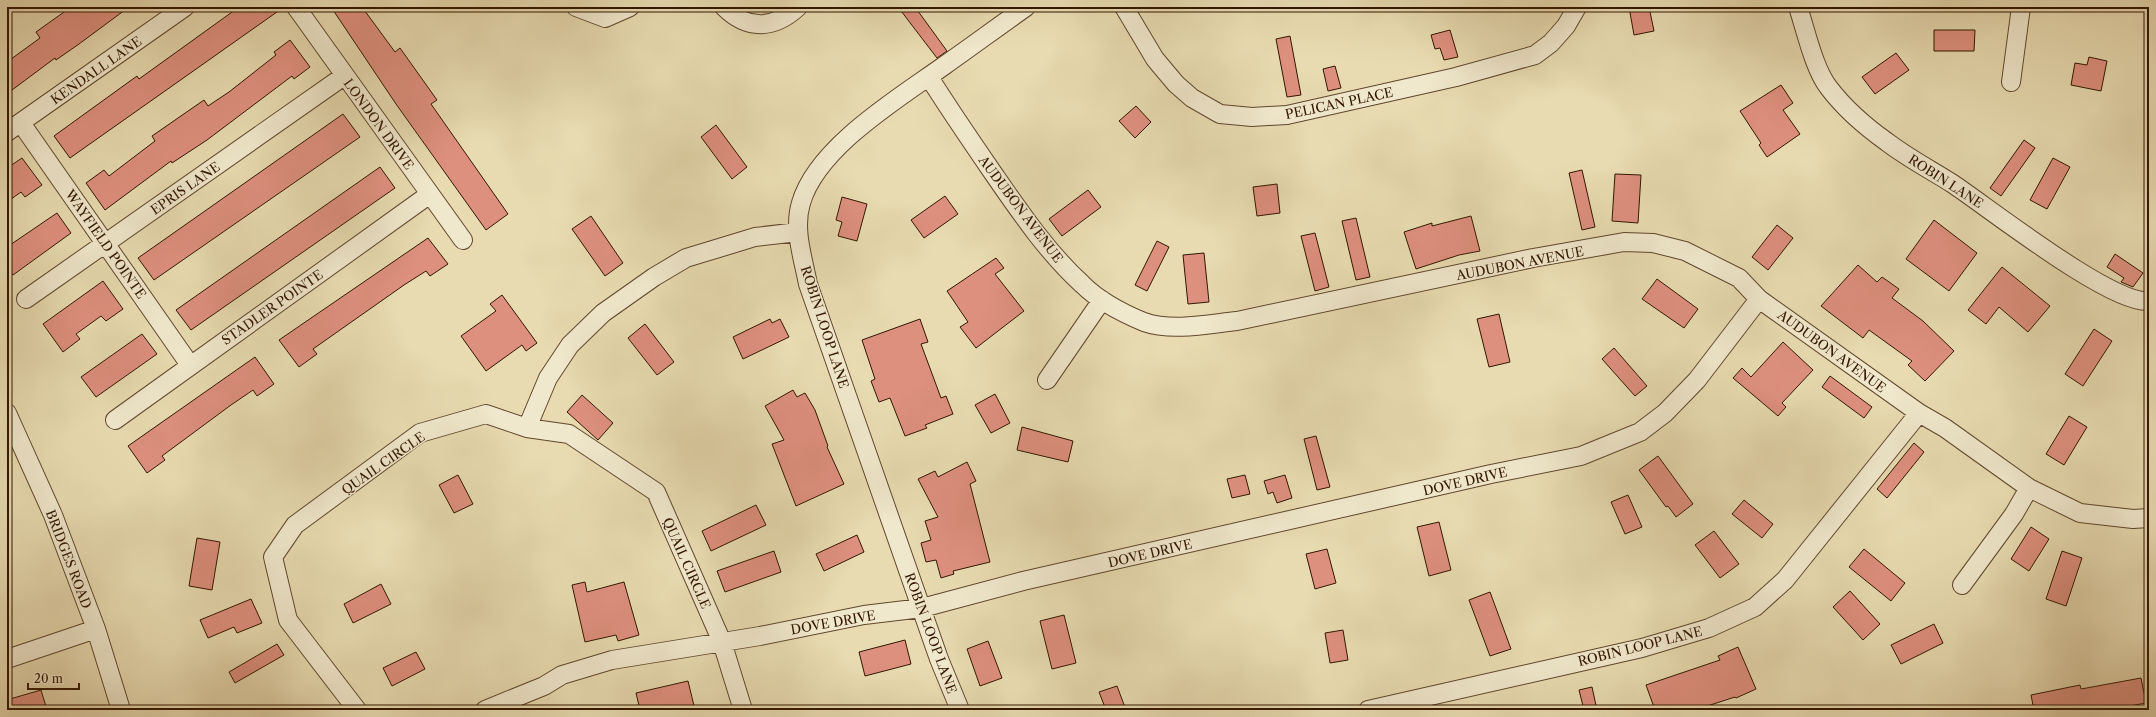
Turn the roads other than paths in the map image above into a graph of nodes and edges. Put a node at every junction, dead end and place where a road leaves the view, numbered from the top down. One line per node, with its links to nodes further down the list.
1 (185, 7): 15 (street, KENDALL LANE)
2 (296, 7): 12 (street, LONDON DRIVE)
3 (576, 7): 4 (street)
4 (630, 7)
5 (724, 7): 6 (street)
6 (798, 7)
7 (1026, 7): 13 (street, ROBIN LOOP LANE)
8 (1124, 7): 9 (street, PELICAN PLACE)
9 (1577, 7)
10 (1798, 7): 23 (street, ROBIN LANE)
11 (2021, 7): 14 (street)
12 (344, 76): 16 (street, LONDON DRIVE); 19 (street, EPRIS LANE)
13 (929, 77): 17 (street, ROBIN LOOP LANE); 22 (street, AUDUBON AVENUE)
14 (2011, 82)
15 (14, 127): 19 (street, WAYFIELD POINTE)
16 (430, 194): 18 (street, LONDON DRIVE); 24 (street, STADLER POINTE)
17 (798, 232): 29 (street); 33 (street, ROBIN LOOP LANE)
18 (462, 240)
19 (106, 243): 20 (street, EPRIS LANE); 24 (street, WAYFIELD POINTE)
20 (26, 299)
21 (1759, 299): 22 (street, AUDUBON AVENUE); 27 (street, AUDUBON AVENUE); 33 (street, DOVE DRIVE)
22 (1102, 300): 25 (street)
23 (2149, 301)
24 (190, 365): 28 (street, STADLER POINTE)
25 (1047, 380)
26 (7, 413): 34 (street, BRIDGES ROAD)
27 (1919, 413): 30 (street, AUDUBON AVENUE); 42 (street, ROBIN LOOP LANE)
28 (115, 420)
29 (528, 428): 35 (street, QUAIL CIRCLE); 38 (street, QUAIL CIRCLE)
30 (2029, 488): 31 (street, AUDUBON AVENUE); 32 (street)
31 (2149, 518)
32 (1962, 585)
33 (922, 608): 35 (street, DOVE DRIVE); 41 (street, ROBIN LOOP LANE)
34 (96, 629): 36 (street); 37 (street, BRIDGES ROAD)
35 (722, 642): 39 (street, DOVE DRIVE); 40 (street, QUAIL CIRCLE)
36 (7, 659)
37 (121, 710)
38 (357, 710)
39 (485, 710)
40 (743, 710)
41 (960, 710)
42 (1368, 710)

